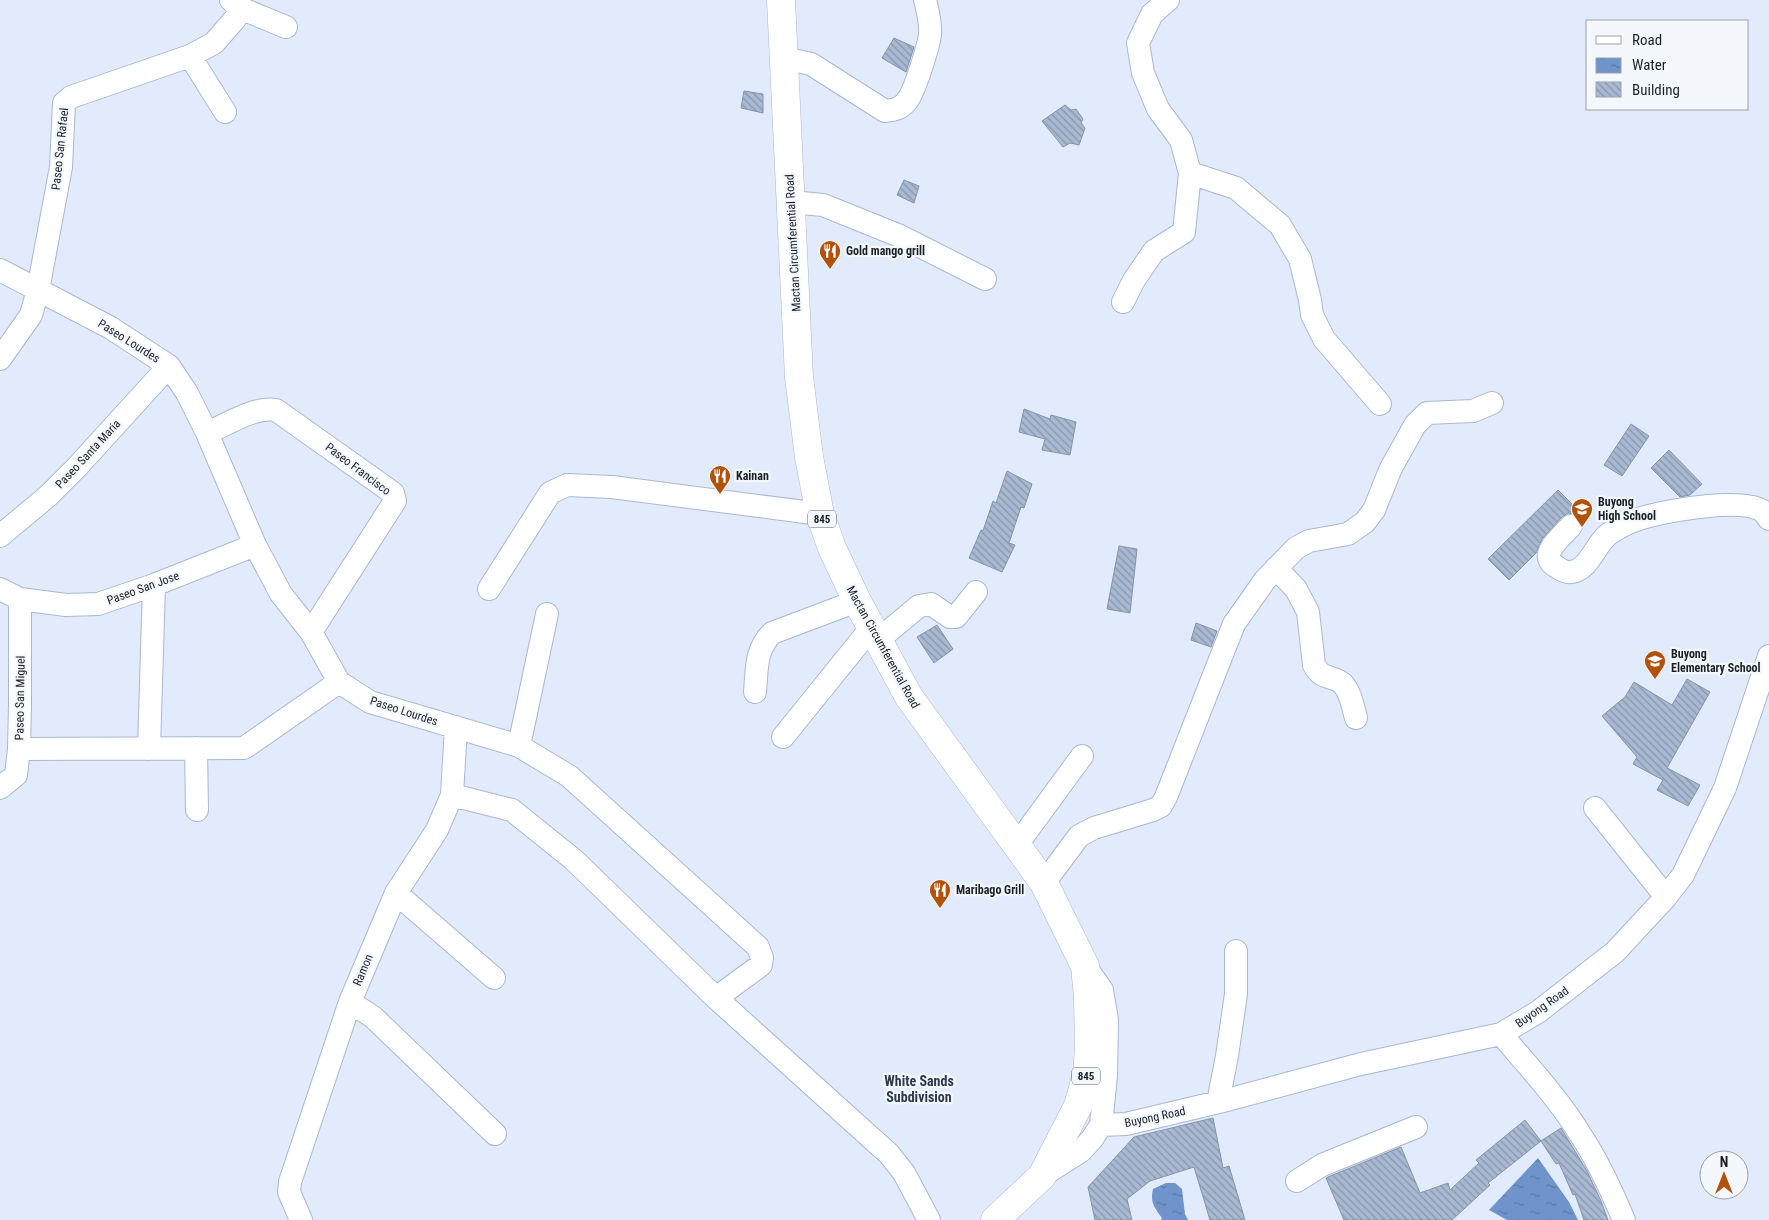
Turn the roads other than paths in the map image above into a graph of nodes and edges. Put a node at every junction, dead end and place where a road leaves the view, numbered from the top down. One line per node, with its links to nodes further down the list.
1 (781, 0): 7 (main road, Mactan Circumferential Road / 845)
2 (925, 0): 7 (street)
3 (1168, 0): 9 (street)
4 (235, 4): 5 (street); 6 (street, Paseo San Rafael)
5 (286, 27)
6 (190, 56): 8 (street); 13 (street, Paseo San Rafael)
7 (784, 58): 10 (main road, Mactan Circumferential Road / 845)
8 (225, 112)
9 (1190, 173): 14 (street); 18 (street)
10 (791, 202): 12 (street); 20 (main road, Mactan Circumferential Road / 845)
11 (0, 270): 13 (street, Paseo Lourdes)
12 (985, 279)
13 (38, 290): 15 (street, Paseo San Rafael); 16 (street, Paseo Lourdes)
14 (1123, 302)
15 (0, 359)
16 (169, 366): 19 (street, Paseo Lourdes); 23 (street, Paseo Santa Maria)
17 (1492, 403): 25 (street)
18 (1380, 404)
19 (207, 433): 24 (street, Paseo Lourdes); 33 (street, Paseo Francisco)
20 (820, 514): 28 (street); 31 (main road, Mactan Circumferential Road / 845)
21 (1769, 519): 22 (street)
22 (1571, 526)
23 (0, 536)
24 (255, 545): 26 (street, Paseo San Jose); 33 (street, Paseo Lourdes)
25 (1276, 568): 38 (street); 51 (street)
26 (154, 585): 30 (street, Paseo San Jose); 44 (street)
27 (0, 589): 30 (street, Paseo San Jose)
28 (489, 589)
29 (976, 592): 34 (street)
30 (20, 599): 43 (street, Paseo San Miguel)
31 (857, 601): 34 (main road, Mactan Circumferential Road / 845); 37 (street)
32 (547, 614): 41 (street)
33 (311, 632): 36 (street, Paseo Lourdes)
34 (874, 634): 40 (street); 50 (main road, Mactan Circumferential Road / 845)
35 (1769, 656): 53 (street, Buyong Road)
36 (339, 682): 39 (street, Paseo Lourdes); 42 (street)
37 (754, 692)
38 (1356, 718)
39 (456, 727): 41 (street, Paseo Lourdes); 47 (street, Ramon)
40 (783, 737)
41 (519, 746): 57 (street, Paseo Lourdes)
42 (196, 748): 44 (street); 49 (street)
43 (19, 749): 44 (street); 46 (street, Paseo San Miguel)
44 (149, 749)
45 (1082, 756): 50 (street)
46 (0, 788)
47 (452, 796): 52 (street, Ramon); 57 (street)
48 (1594, 808): 53 (street)
49 (197, 810)
50 (1016, 846): 51 (main road, Mactan Circumferential Road / 845)
51 (1044, 883): 55 (main road, Mactan Circumferential Road / 845)
52 (396, 893): 56 (street); 58 (street, Ramon)
53 (1666, 897): 59 (street, Buyong Road)
54 (1236, 951): 60 (street)
55 (1085, 966): 61 (street); 64 (main road, Mactan Circumferential Road / 845)
56 (494, 978)
57 (716, 998): 68 (street)
58 (350, 1002): 63 (street); 67 (street, Ramon)
59 (1501, 1034): 60 (street, Buyong Road); 70 (street)
60 (1218, 1102): 61 (street, Buyong Road)
61 (1101, 1125): 64 (street)
62 (1416, 1127): 65 (street)
63 (495, 1134)
64 (1042, 1176): 66 (main road, Mactan Circumferential Road / 845)
65 (1297, 1181)
66 (1018, 1211): 69 (main road, Mactan Circumferential Road / 845)
67 (301, 1220)
68 (929, 1220)
69 (995, 1220)
70 (1624, 1220)

